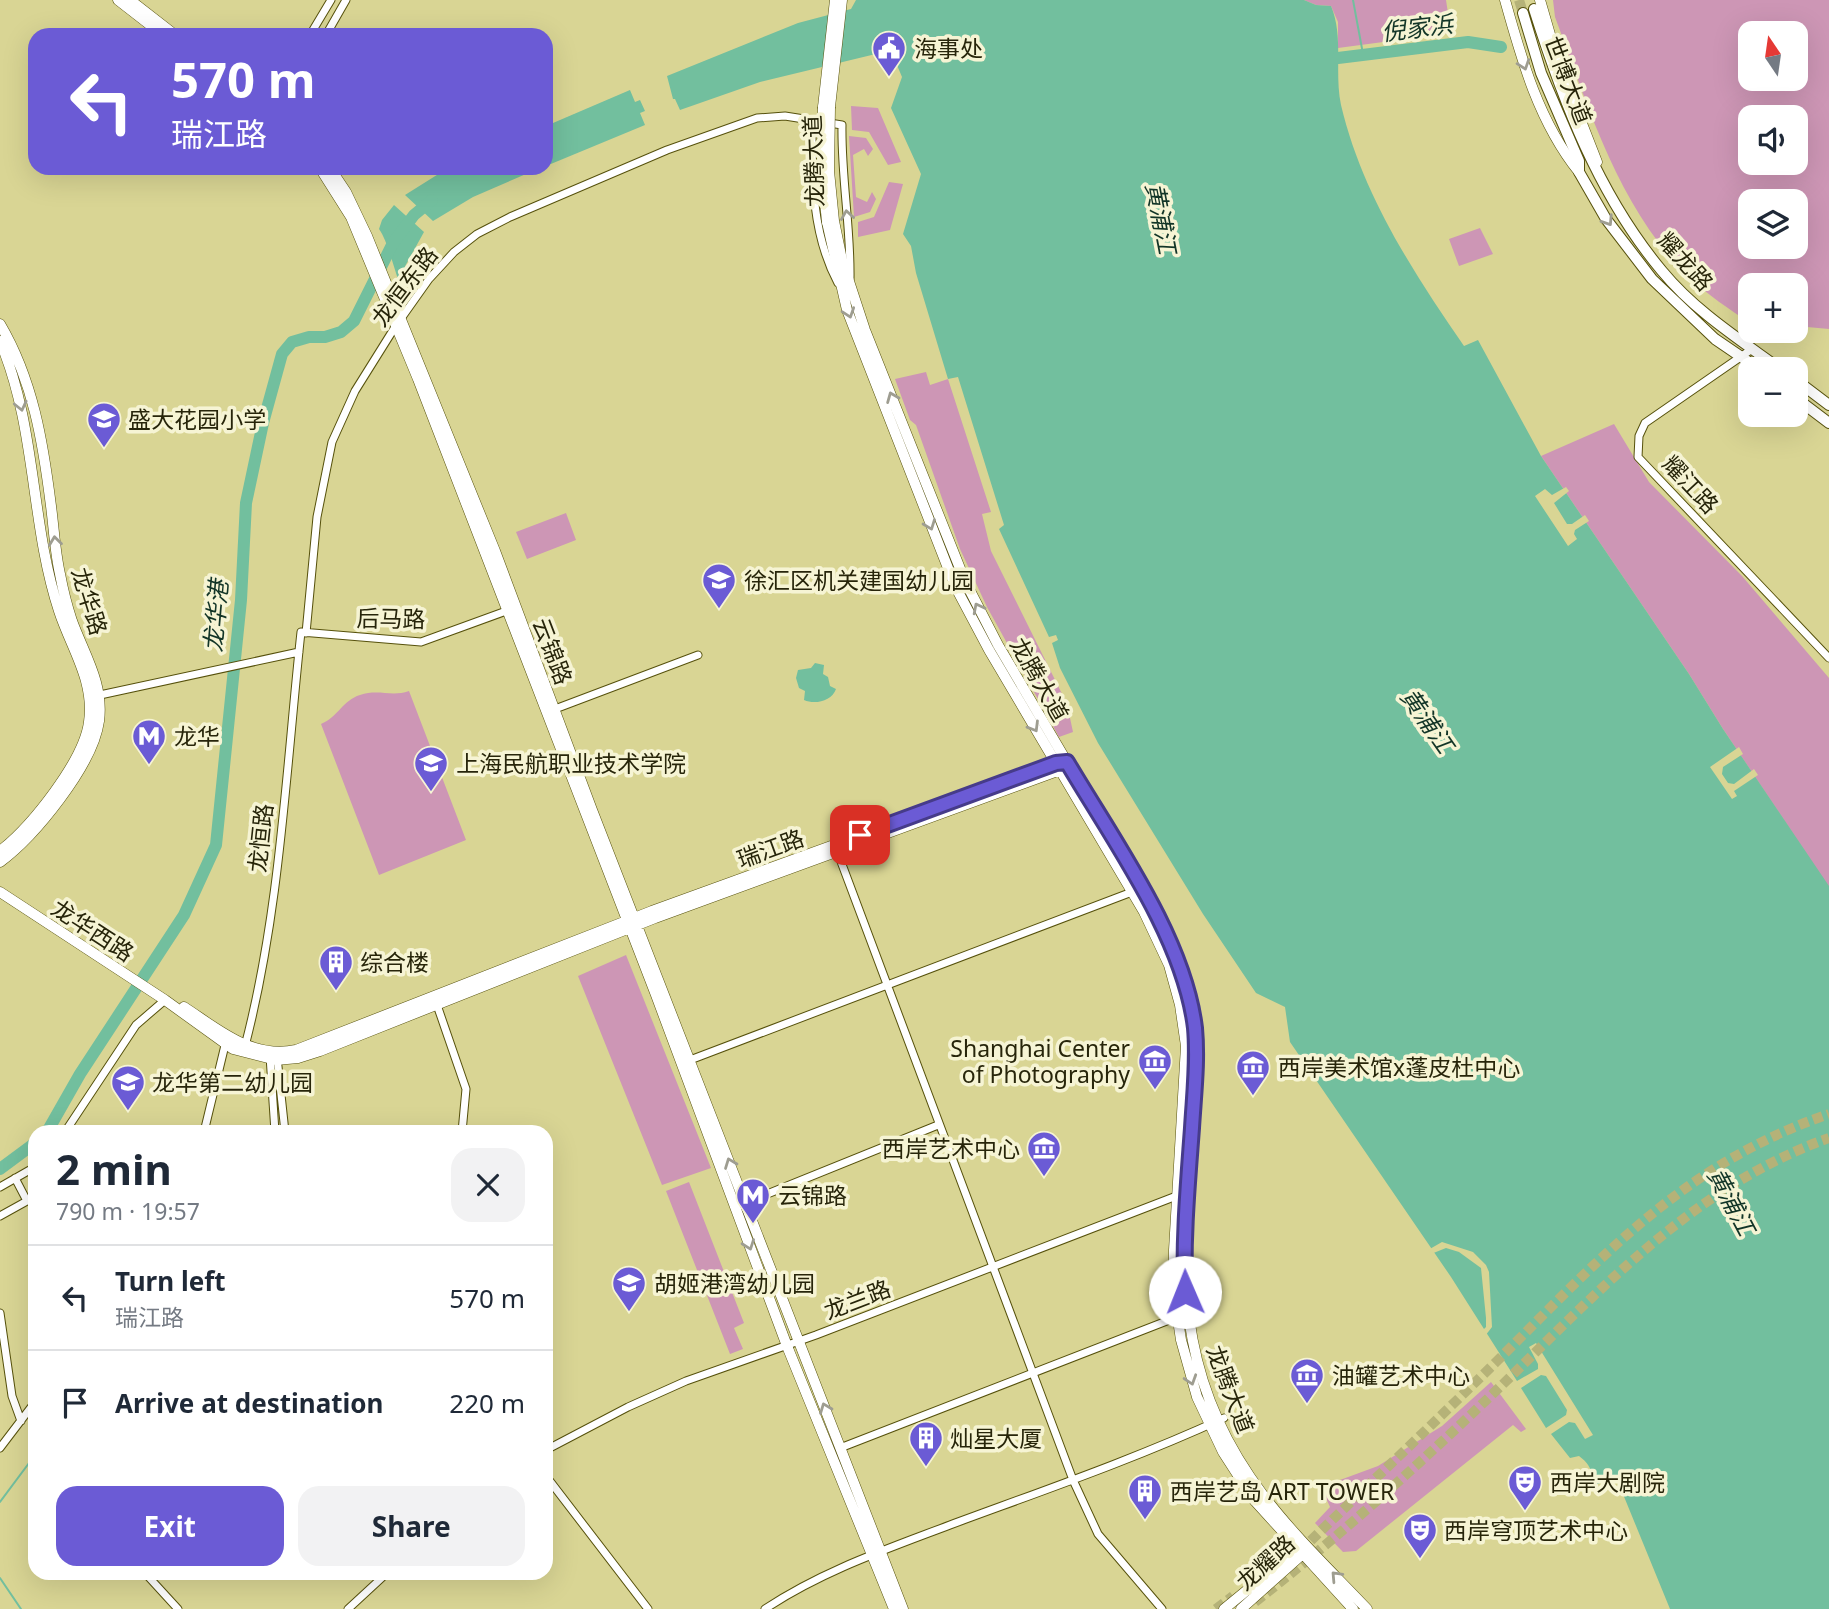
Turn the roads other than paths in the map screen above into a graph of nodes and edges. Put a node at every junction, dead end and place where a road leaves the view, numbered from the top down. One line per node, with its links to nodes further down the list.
1 (118, 0): 9 (main road)
2 (130, 0): 10 (main road)
3 (331, 0): 11 (street)
4 (346, 0): 12 (street)
5 (835, 0): 19 (main road, 龙腾大道, bridge)
6 (842, 0): 19 (main road, 龙腾大道, bridge)
7 (1505, 0): 15 (main road, one-way to 15)
8 (1532, 7): 14 (main road, 世博大道); 15 (main road, 世博大道); 18 (main road)
9 (154, 28)
10 (166, 28)
11 (314, 28)
12 (330, 28)
13 (812, 120): 20 (street); 20 (street, 龙恒东路, one-way to 13); 22 (street, 龙恒东路)
14 (1590, 155): 18 (main road, 耀龙路)
15 (1579, 166): 26 (main road, 耀龙路, one-way to 26)
16 (325, 175): 21 (main road)
17 (335, 175): 21 (main road)
18 (1603, 183): 25 (main road, 耀龙路)
19 (831, 222): 20 (main road, 龙腾大道)
20 (845, 285): 40 (main road, 龙腾大道)
21 (388, 300): 22 (main road, 云锦路)
22 (398, 323): 33 (main road, 云锦路); 34 (street, 龙恒东路)
23 (0, 324): 38 (main road, 龙华路, one-way to 23)
24 (0, 341): 41 (main road, 龙华路, one-way to 41)
25 (1752, 349): 26 (street, 耀江路); 27 (main road, 耀龙路)
26 (1743, 357)
27 (1763, 357)
28 (1738, 360): 37 (street, 耀江路)
29 (1808, 389): 30 (main road)
30 (1829, 405)
31 (1808, 407): 32 (main road)
32 (1829, 423)
33 (512, 609): 34 (street, 后马路); 39 (main road, 云锦路); 46 (main road, 云锦路)
34 (303, 633): 35 (street, 龙恒路)
35 (299, 652): 38 (street); 51 (street, 龙恒路)
36 (698, 655): 39 (street)
37 (1829, 658)
38 (100, 695): 43 (main road, 龙华路)
39 (555, 709): 46 (main road, 云锦路)
40 (1061, 765): 42 (main road, 瑞江路); 45 (main road, 龙腾大道); 46 (main road, 瑞江路); 63 (main road, 龙腾大道)
41 (0, 851)
42 (837, 851): 46 (main road, 瑞江路); 47 (street)
43 (0, 862)
44 (0, 892): 48 (main road, 龙华西路)
45 (1132, 892): 47 (street); 63 (main road, 龙腾大道)
46 (632, 924): 49 (main road, 瑞江路); 52 (main road, 瑞江路); 53 (main road, 云锦路); 70 (main road, 云锦路, one-way to 70)
47 (888, 985): 53 (street); 59 (street)
48 (164, 1000): 50 (main road, 龙华西路); 50 (main road, 龙华西路); 54 (street)
49 (438, 1005): 52 (main road, 瑞江路); 58 (street)
50 (227, 1040): 51 (main road, 龙华西路); 55 (street)
51 (247, 1050): 52 (main road, 龙华西路)
52 (273, 1056): 56 (street); 57 (street)
53 (690, 1060): 64 (main road, 云锦路, one-way to 53)
54 (70, 1125)
55 (206, 1125)
56 (275, 1125)
57 (284, 1125)
58 (462, 1125)
59 (938, 1125): 64 (street); 66 (street)
60 (28, 1171): 61 (street)
61 (15, 1178): 62 (street); 65 (street)
62 (0, 1187)
63 (1182, 1194): 66 (street, 龙兰路); 68 (main road, 龙腾大道); 74 (main road, 龙腾大道)
64 (746, 1203): 69 (main road, 云锦路)
65 (0, 1216)
66 (993, 1266): 69 (street, 龙兰路); 71 (street)
67 (0, 1313): 73 (street)
68 (1177, 1317): 71 (street); 74 (main road, 龙腾大道, one-way to 74)
69 (799, 1341): 70 (street, 龙兰路); 77 (main road, 云锦路, one-way to 69)
70 (787, 1346): 75 (street, 龙兰路); 81 (main road, 云锦路)
71 (1034, 1372): 77 (street); 78 (street)
72 (28, 1411): 73 (street)
73 (21, 1420): 76 (street)
74 (1217, 1421): 78 (street); 80 (main road, 龙腾大道)
75 (553, 1446)
76 (0, 1448)
77 (840, 1448): 81 (main road, 云锦路)
78 (1073, 1479): 81 (street); 91 (street)
79 (553, 1485): 87 (street)
80 (1306, 1548): 84 (main road, 龙耀路); 93 (main road, 龙腾大道); 94 (main road, 龙腾大道, one-way to 80)
81 (877, 1553): 88 (street); 89 (main road, 云锦路); 90 (main road, 云锦路)
82 (151, 1580): 85 (street)
83 (379, 1580): 86 (street)
84 (1240, 1604): 92 (main road, 龙耀路)
85 (178, 1609)
86 (348, 1609)
87 (648, 1609)
88 (765, 1609)
89 (894, 1609)
90 (903, 1609)
91 (1162, 1609)
92 (1223, 1609)
93 (1353, 1609)
94 (1367, 1609)

